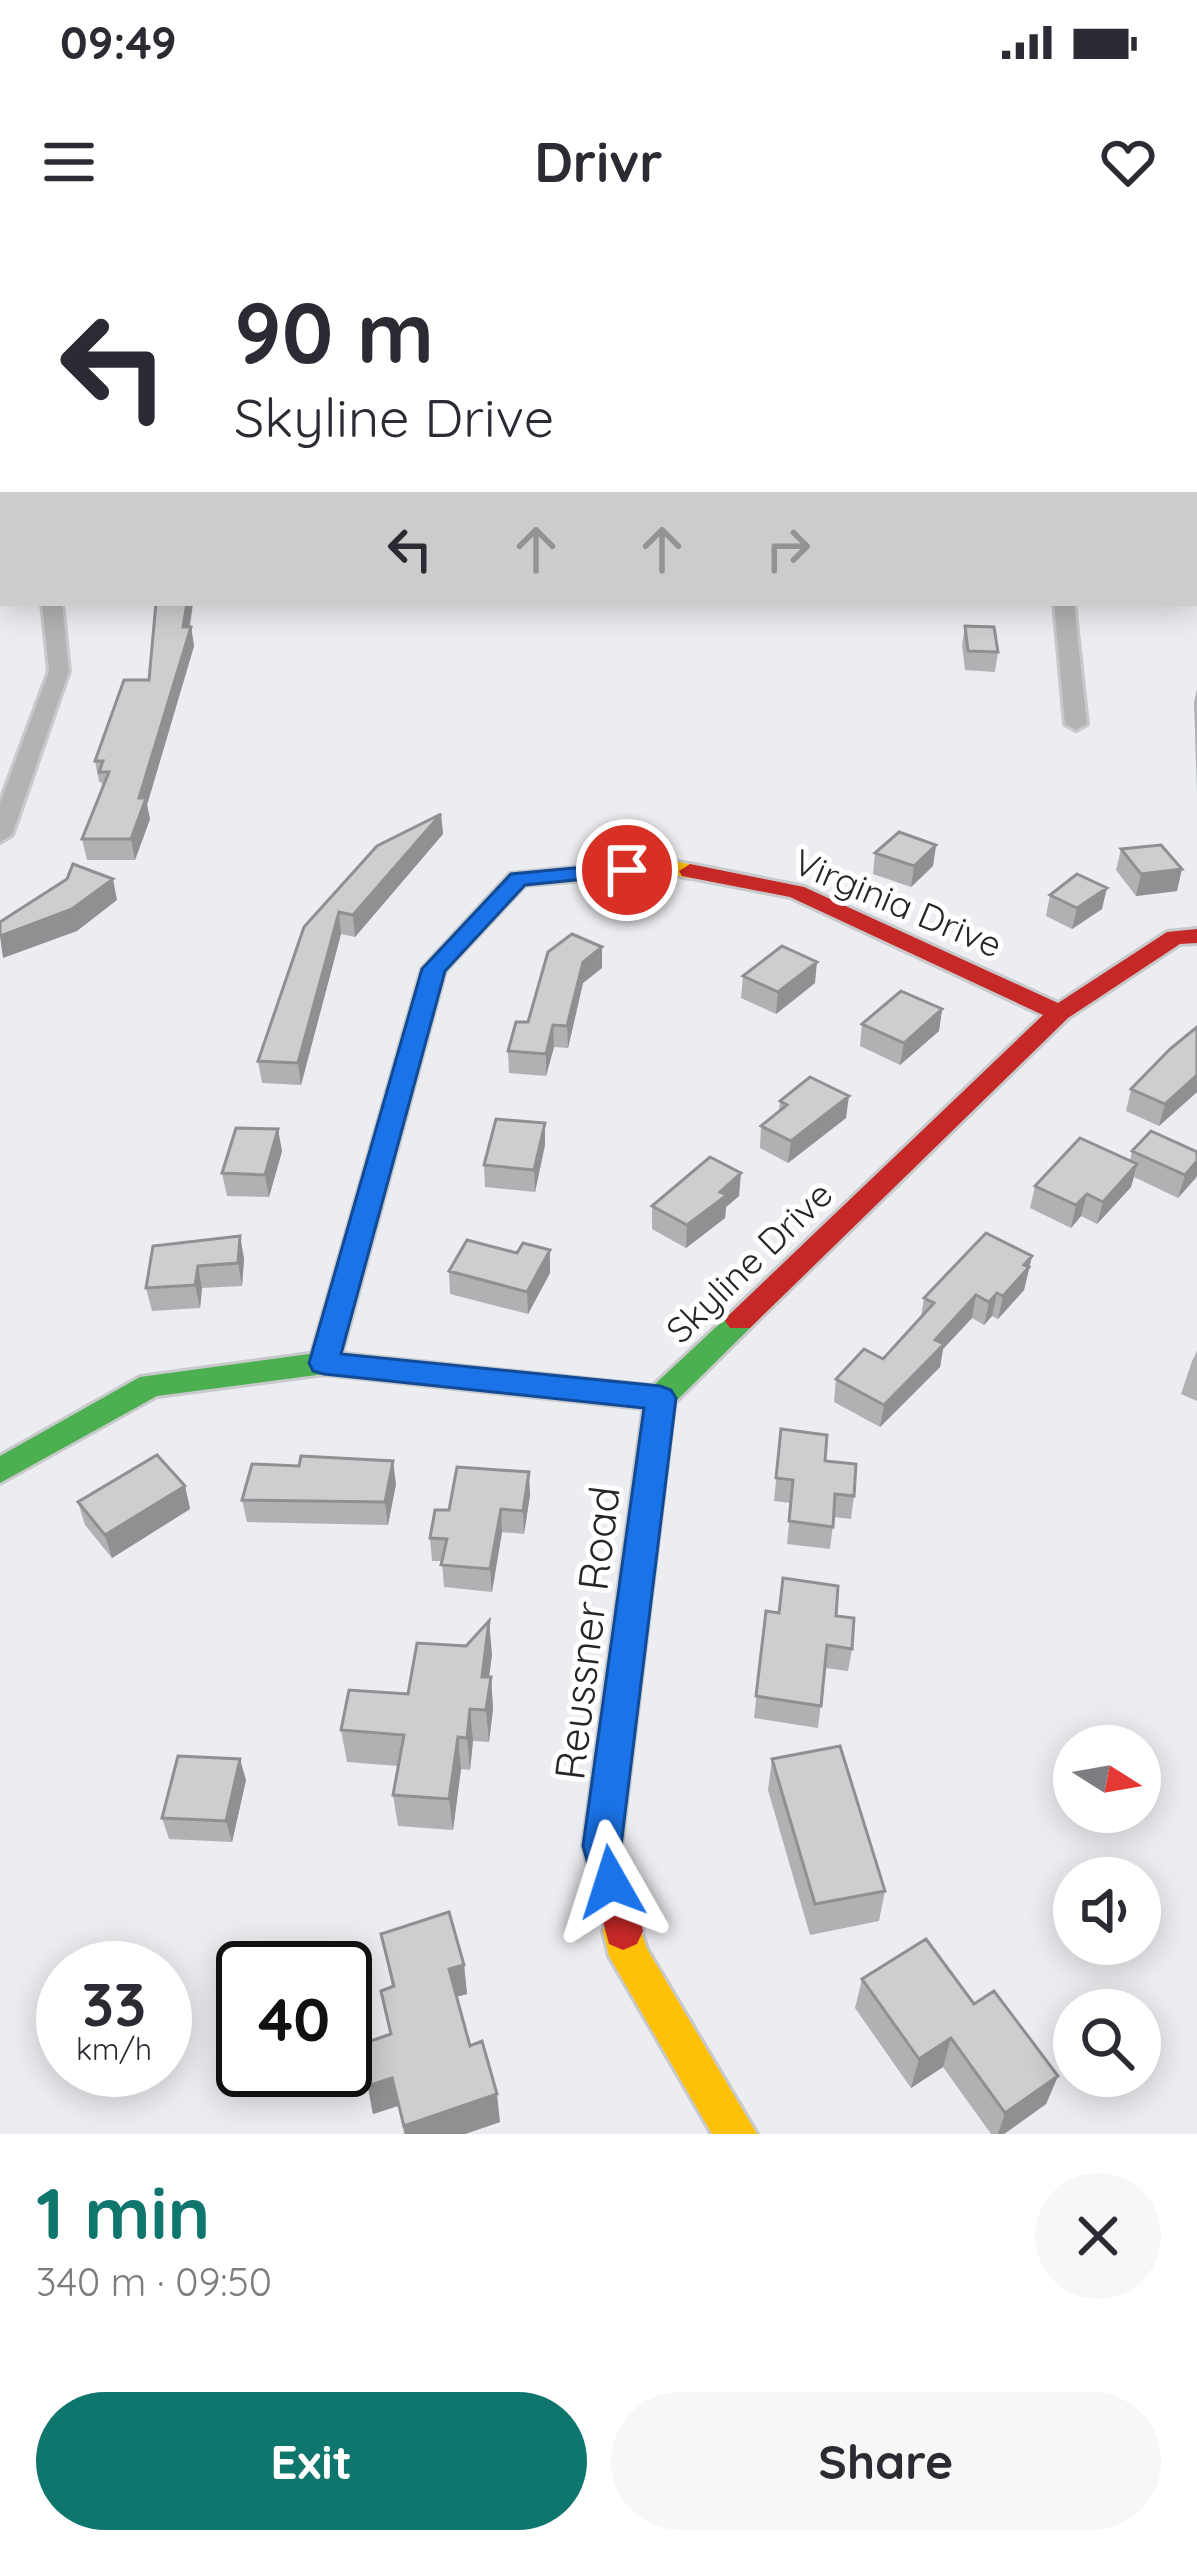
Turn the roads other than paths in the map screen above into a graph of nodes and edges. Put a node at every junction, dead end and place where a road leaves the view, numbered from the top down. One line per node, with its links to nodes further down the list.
1 (52, 606): 4 (street)
2 (1064, 606): 3 (street)
3 (1076, 724)
4 (0, 835)
5 (1197, 936): 6 (street, Skyline Drive)
6 (1059, 1013): 7 (street, Virginia Drive); 8 (street, Skyline Drive)
7 (324, 1363): 8 (street, Skyline Drive); 9 (street, Skyline Drive)
8 (660, 1398): 10 (street, Reussner Road)
9 (0, 1471)
10 (736, 2134)

